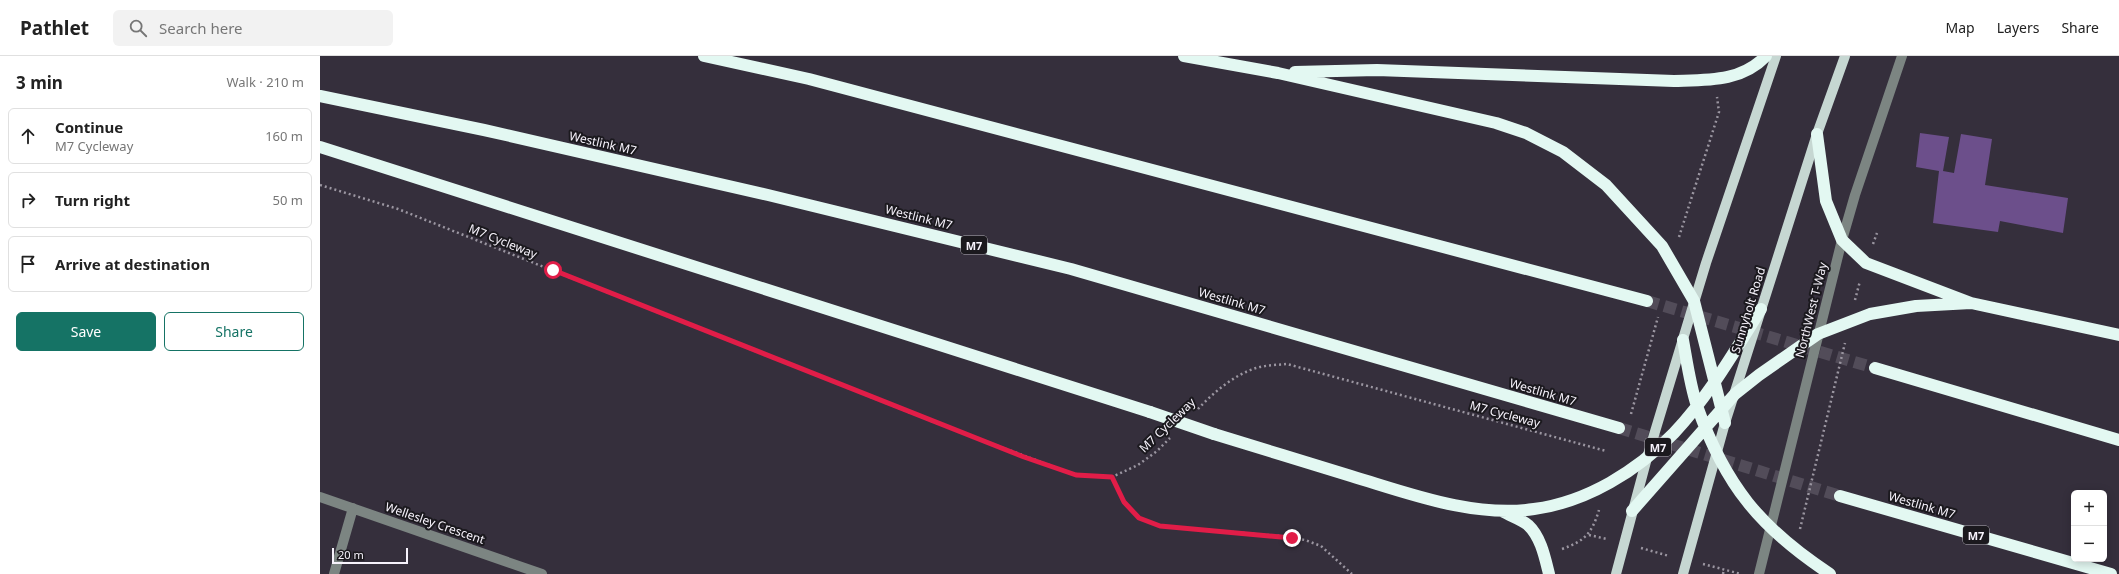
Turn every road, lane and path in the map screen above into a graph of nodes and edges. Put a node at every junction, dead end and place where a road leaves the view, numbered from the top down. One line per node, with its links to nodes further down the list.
1 (704, 56): 15 (highway)
2 (1184, 56): 7 (highway)
3 (1766, 56): 7 (highway)
4 (1776, 56): 16 (main road)
5 (1844, 56): 10 (main road, Sunnyholt Road)
6 (1902, 56): 14 (street, NorthWest T-Way)
7 (1278, 73): 16 (highway)
8 (320, 96): 32 (highway, Westlink M7 / M7)
9 (1718, 98): 13 (path)
10 (1817, 134): 14 (highway); 18 (main road, Sunnyholt Road)
11 (320, 147): 43 (highway, M7, bridge)
12 (320, 184): 39 (path, M7 Cycleway)
13 (1680, 232)
14 (1842, 240): 17 (highway); 20 (street, NorthWest T-Way)
15 (1647, 301)
16 (1694, 302): 22 (main road); 25 (highway)
17 (1971, 303): 20 (highway); 21 (highway)
18 (1761, 309): 25 (highway, M7); 26 (main road, Sunnyholt Road)
19 (1660, 310): 30 (path)
20 (1818, 334): 26 (highway); 47 (street, NorthWest T-Way)
21 (2119, 335)
22 (1683, 340): 27 (highway); 38 (main road)
23 (1845, 346): 46 (path)
24 (1875, 368): 35 (highway)
25 (1715, 383): 27 (highway, M7); 28 (highway)
26 (1735, 394): 28 (highway); 31 (main road, Sunnyholt Road)
27 (1697, 406): 33 (highway); 38 (highway, M7)
28 (1721, 410): 31 (highway); 33 (highway)
29 (1195, 412): 36 (path, M7 Cycleway)
30 (1629, 419)
31 (1725, 423): 37 (main road, Sunnyholt Road)
32 (1619, 428)
33 (1706, 428): 37 (highway); 44 (highway)
34 (1173, 434): 39 (path, M7 Cycleway)
35 (2119, 440)
36 (1606, 451)
37 (1718, 453): 47 (highway); 51 (main road, Sunnyholt Road)
38 (1647, 458): 43 (highway, M7); 44 (main road)
39 (1112, 477): 55 (path)
40 (1840, 496): 63 (highway, Westlink M7 / M7)
41 (320, 497): 42 (street, Wellesley Crescent)
42 (353, 508): 53 (street); 54 (street, Wellesley Crescent)
43 (1502, 511): 56 (highway)
44 (1632, 511): 49 (main road)
45 (1597, 517): 48 (path)
46 (1802, 520)
47 (1770, 527): 61 (street, NorthWest T-Way); 62 (highway)
48 (1589, 534): 49 (path); 50 (path)
49 (1624, 544): 51 (path); 57 (main road)
50 (1559, 550)
51 (1687, 560): 52 (path); 58 (main road, Sunnyholt Road)
52 (1724, 569): 59 (path); 60 (path)
53 (334, 574)
54 (542, 574)
55 (1352, 574)
56 (1549, 574)
57 (1616, 574)
58 (1683, 574)
59 (1723, 574)
60 (1743, 574)
61 (1759, 574)
62 (1830, 574)
63 (2111, 574)

